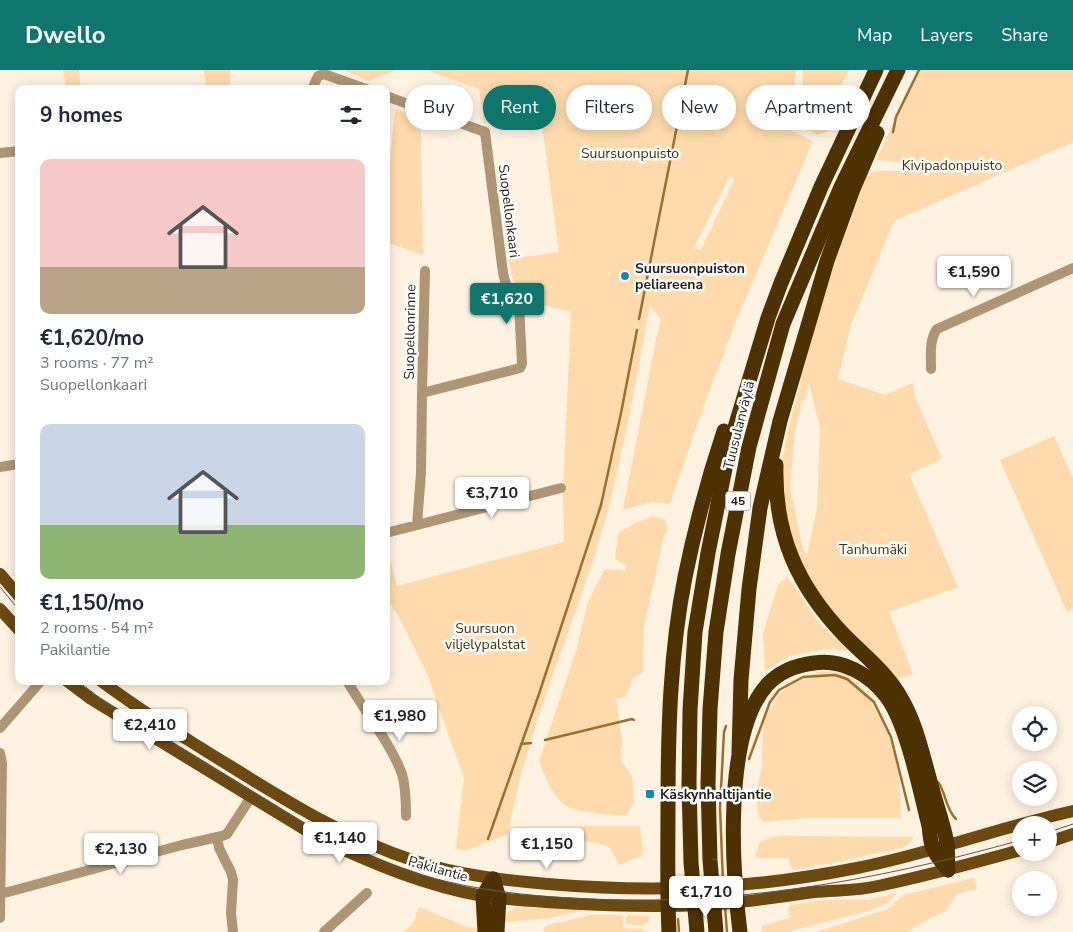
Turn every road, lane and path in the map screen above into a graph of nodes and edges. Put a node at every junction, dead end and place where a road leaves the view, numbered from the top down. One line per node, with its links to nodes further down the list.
1 (876, 70): 11 (highway, Tuusulanväylä / 45)
2 (898, 70): 54 (highway, Tuusulanväylä / 45)
3 (902, 70): 14 (highway)
4 (314, 85): 5 (street)
5 (355, 85)
6 (390, 97): 13 (street, Suopellonkaari)
7 (15, 151): 8 (street)
8 (0, 153)
9 (1073, 268): 12 (street)
10 (425, 271): 13 (street, Suopellonrinne)
11 (768, 318): 45 (highway); 53 (highway, Tuusulanväylä / 45)
12 (931, 369)
13 (422, 392): 18 (street)
14 (780, 421): 29 (highway); 37 (highway)
15 (15, 465): 16 (street)
16 (0, 467)
17 (561, 488): 18 (street)
18 (417, 525): 19 (street)
19 (390, 532)
20 (0, 574): 21 (main road)
21 (15, 591)
22 (0, 609): 23 (main road)
23 (15, 626)
24 (37, 685): 28 (street)
25 (72, 685): 31 (main road, Pakilantie)
26 (106, 685): 40 (main road, Pakilantie)
27 (349, 685): 33 (street)
28 (0, 728)
29 (739, 752): 37 (highway); 55 (highway)
30 (0, 753): 41 (street)
31 (251, 797): 35 (street); 43 (main road, Pakilantie)
32 (1073, 811): 37 (main road)
33 (406, 816)
34 (1073, 834): 36 (main road)
35 (216, 837): 41 (street); 47 (street)
36 (1057, 839)
37 (940, 847): 39 (highway); 40 (main road, Pakilantie)
38 (1012, 852): 39 (main road)
39 (948, 870): 44 (main road, Pakilantie)
40 (493, 879): 43 (highway); 44 (highway)
41 (1, 893): 46 (street)
42 (367, 893): 48 (street)
43 (483, 896): 44 (main road, Pakilantie); 49 (highway)
44 (499, 898): 50 (highway)
45 (667, 900): 51 (highway); 52 (highway)
46 (0, 918)
47 (233, 932)
48 (324, 932)
49 (485, 932)
50 (497, 932)
51 (662, 932)
52 (669, 932)
53 (697, 932)
54 (716, 932)
55 (740, 932)

